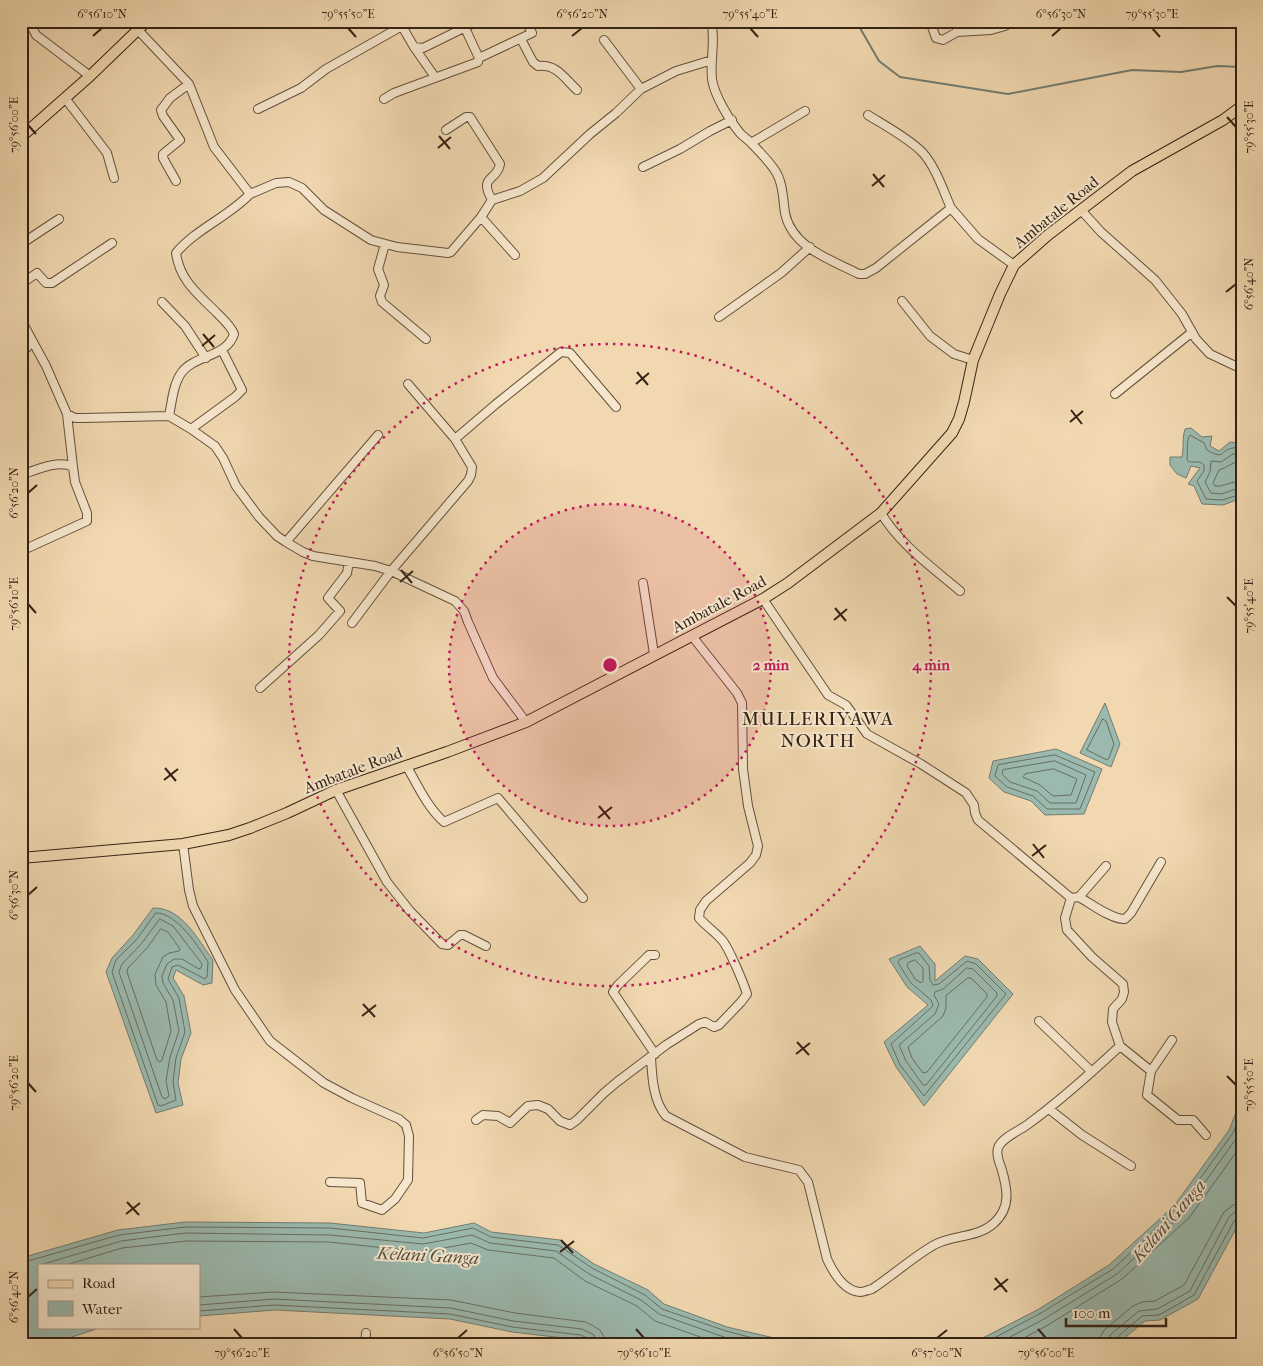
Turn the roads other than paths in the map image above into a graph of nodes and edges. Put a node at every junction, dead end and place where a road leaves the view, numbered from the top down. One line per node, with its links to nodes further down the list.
1 (29, 21): 19 (street)
2 (147, 21): 12 (main road)
3 (478, 21): 11 (street)
4 (526, 21): 14 (street)
5 (720, 21): 9 (street)
6 (930, 21): 13 (street)
7 (957, 21): 13 (street)
8 (1013, 21): 13 (street)
9 (710, 23): 18 (street)
10 (400, 24): 16 (street); 27 (street)
11 (465, 28): 16 (street); 17 (street)
12 (138, 30): 19 (main road); 21 (street)
13 (957, 32)
14 (521, 39): 17 (street); 23 (street)
15 (604, 40): 22 (street)
16 (414, 47): 20 (street)
17 (479, 58): 20 (street)
18 (712, 60): 22 (street); 30 (street)
19 (90, 76): 24 (main road)
20 (435, 77): 25 (street)
21 (189, 84): 36 (street); 37 (street)
22 (641, 88): 38 (street)
23 (577, 90)
24 (65, 98): 32 (main road); 35 (street)
25 (384, 99)
26 (1242, 106): 40 (main road, Ambatale Road)
27 (258, 108)
28 (805, 111): 33 (street)
29 (868, 115): 39 (street)
30 (732, 120): 33 (street); 34 (street)
31 (446, 130): 38 (street)
32 (23, 133)
33 (751, 143): 46 (street)
34 (643, 166)
35 (114, 178)
36 (176, 181)
37 (250, 194): 45 (street); 57 (street)
38 (492, 200): 41 (street)
39 (952, 208): 46 (street); 48 (street)
40 (1081, 210): 48 (main road, Ambatale Road); 54 (street)
41 (481, 217): 45 (street); 47 (street)
42 (59, 219): 44 (street)
43 (112, 243): 49 (street)
44 (21, 244)
45 (385, 244): 55 (street)
46 (810, 247): 52 (street)
47 (515, 255)
48 (1014, 265): 60 (main road, Ambatale Road)
49 (21, 284)
50 (902, 301): 60 (street)
51 (162, 302): 59 (street)
52 (719, 317)
53 (21, 320): 56 (street)
54 (1191, 333): 61 (street); 63 (street)
55 (426, 339)
56 (32, 342): 58 (street); 65 (street)
57 (222, 350): 59 (street); 67 (street)
58 (21, 354)
59 (206, 358): 66 (street)
60 (972, 360): 72 (main road, Ambatale Road)
61 (1242, 370)
62 (408, 384): 69 (street)
63 (1115, 394)
64 (616, 407): 69 (street)
65 (67, 414): 66 (street); 70 (street)
66 (169, 416): 67 (street)
67 (191, 429): 73 (street)
68 (378, 435): 73 (street)
69 (455, 439): 76 (street)
70 (73, 467): 71 (street); 74 (street)
71 (21, 475)
72 (881, 512): 78 (street); 79 (main road, Ambatale Road)
73 (286, 542): 75 (street)
74 (21, 551)
75 (349, 562): 76 (street); 83 (street)
76 (391, 571): 80 (street); 84 (street)
77 (643, 583): 82 (street)
78 (960, 591)
79 (763, 599): 81 (main road, Ambatale Road); 91 (street)
80 (352, 623)
81 (692, 636): 82 (main road, Ambatale Road); 98 (street)
82 (654, 654): 84 (main road, Ambatale Road)
83 (260, 688)
84 (526, 722): 85 (main road, Ambatale Road)
85 (406, 765): 86 (main road, Ambatale Road); 92 (street)
86 (336, 790): 87 (main road, Ambatale Road); 93 (street)
87 (183, 844): 88 (main road, Ambatale Road); 105 (street)
88 (21, 858)
89 (1161, 862): 91 (street)
90 (1106, 866): 91 (street)
91 (1075, 897): 97 (street)
92 (583, 898)
93 (486, 946)
94 (655, 955): 98 (street)
95 (1039, 1021): 100 (street)
96 (1172, 1040): 99 (street)
97 (1120, 1046): 99 (street); 100 (street)
98 (653, 1055): 101 (street); 102 (street)
99 (1151, 1071): 103 (street)
100 (1092, 1072): 101 (street)
101 (1049, 1109): 104 (street)
102 (476, 1120)
103 (1206, 1135)
104 (1132, 1166)
105 (330, 1182)
106 (366, 1333): 107 (street)
107 (365, 1345)

